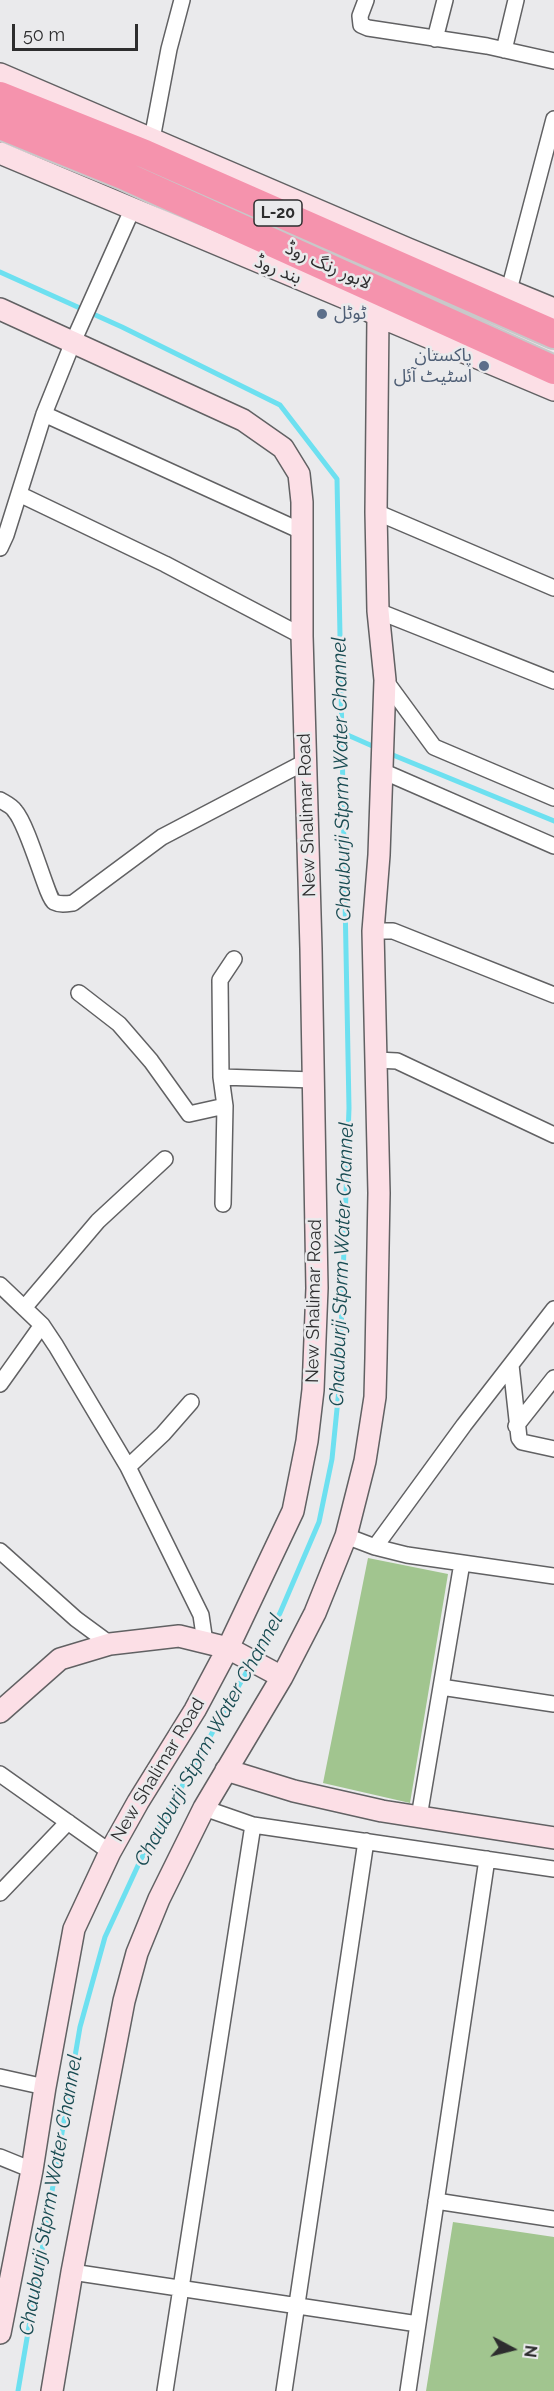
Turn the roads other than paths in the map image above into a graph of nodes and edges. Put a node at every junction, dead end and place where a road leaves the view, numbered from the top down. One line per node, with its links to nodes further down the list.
1 (182, 0): 12 (street)
2 (366, 0): 5 (street)
3 (445, 0): 5 (street)
4 (516, 0): 6 (street)
5 (435, 39): 6 (street)
6 (504, 50): 7 (street)
7 (554, 61)
8 (0, 74): 12 (street)
9 (0, 96): 19 (highway, لاہور رنگ روڈ / L-20)
10 (554, 122): 15 (street)
11 (0, 125): 21 (highway, لاہور رنگ روڈ / L-20)
12 (152, 139): 15 (street)
13 (0, 153): 14 (street, بند روڈ)
14 (132, 210): 18 (street, بند روڈ); 20 (street)
15 (509, 290): 17 (street)
16 (0, 309): 20 (street, New Shalimar Road)
17 (554, 309)
18 (378, 316): 22 (street, بند روڈ); 25 (street)
19 (554, 334)
20 (73, 342): 23 (street); 26 (street, New Shalimar Road)
21 (554, 370)
22 (554, 390)
23 (44, 414): 24 (street); 26 (street)
24 (19, 494): 27 (street); 30 (street)
25 (376, 512): 28 (street); 29 (street)
26 (301, 531): 30 (street, New Shalimar Road)
27 (0, 548)
28 (554, 588)
29 (378, 611): 31 (street); 32 (street)
30 (302, 636): 33 (street, New Shalimar Road)
31 (385, 680): 34 (street); 35 (street)
32 (554, 681)
33 (305, 762): 36 (street); 44 (street, New Shalimar Road)
34 (381, 766): 37 (street); 38 (street)
35 (554, 798)
36 (0, 800)
37 (554, 846)
38 (374, 931): 41 (street); 42 (street)
39 (234, 959): 43 (street)
40 (79, 993): 45 (street)
41 (554, 995)
42 (376, 1060): 46 (street); 60 (street)
43 (221, 1077): 44 (street); 45 (street)
44 (314, 1080): 67 (street, New Shalimar Road)
45 (225, 1106): 48 (street)
46 (554, 1134)
47 (165, 1159): 50 (street)
48 (223, 1204)
49 (0, 1285): 50 (street)
50 (24, 1308): 52 (street)
51 (554, 1309): 53 (street)
52 (42, 1325): 55 (street); 59 (street)
53 (511, 1365): 57 (street); 61 (street)
54 (554, 1378): 57 (street)
55 (0, 1383)
56 (191, 1402): 59 (street)
57 (516, 1426): 58 (street)
58 (554, 1449)
59 (128, 1467): 65 (street)
60 (346, 1536): 61 (street); 68 (street)
61 (375, 1547): 63 (street)
62 (0, 1551): 66 (street)
63 (462, 1563): 64 (street); 69 (street)
64 (554, 1576)
65 (205, 1642): 66 (street); 67 (street)
66 (110, 1644): 71 (street)
67 (232, 1649): 68 (street); 81 (street, New Shalimar Road)
68 (275, 1673): 72 (street)
69 (441, 1688): 70 (street); 76 (street)
70 (554, 1704)
71 (0, 1712)
72 (226, 1770): 75 (street); 76 (street)
73 (6, 1777): 74 (street); 77 (street)
74 (0, 1792)
75 (204, 1808): 78 (street); 91 (street)
76 (419, 1817): 79 (street)
77 (68, 1822): 81 (street); 84 (street)
78 (253, 1824): 80 (street); 92 (street)
79 (554, 1838)
80 (366, 1841): 82 (street); 94 (street)
81 (110, 1852): 86 (street, New Shalimar Road)
82 (487, 1859): 83 (street); 89 (street)
83 (554, 1869)
84 (0, 1893)
85 (0, 2077): 86 (street)
86 (45, 2087): 88 (street, New Shalimar Road)
87 (0, 2157): 88 (street)
88 (32, 2170): 93 (street, New Shalimar Road)
89 (436, 2201): 90 (street); 95 (street)
90 (554, 2219)
91 (72, 2272): 92 (street); 97 (street)
92 (180, 2288): 94 (street); 98 (street)
93 (2, 2306): 96 (street, New Shalimar Road)
94 (297, 2307): 95 (street); 99 (street)
95 (418, 2324): 100 (street)
96 (0, 2333)
97 (52, 2391)
98 (165, 2391)
99 (284, 2391)
100 (408, 2391)

